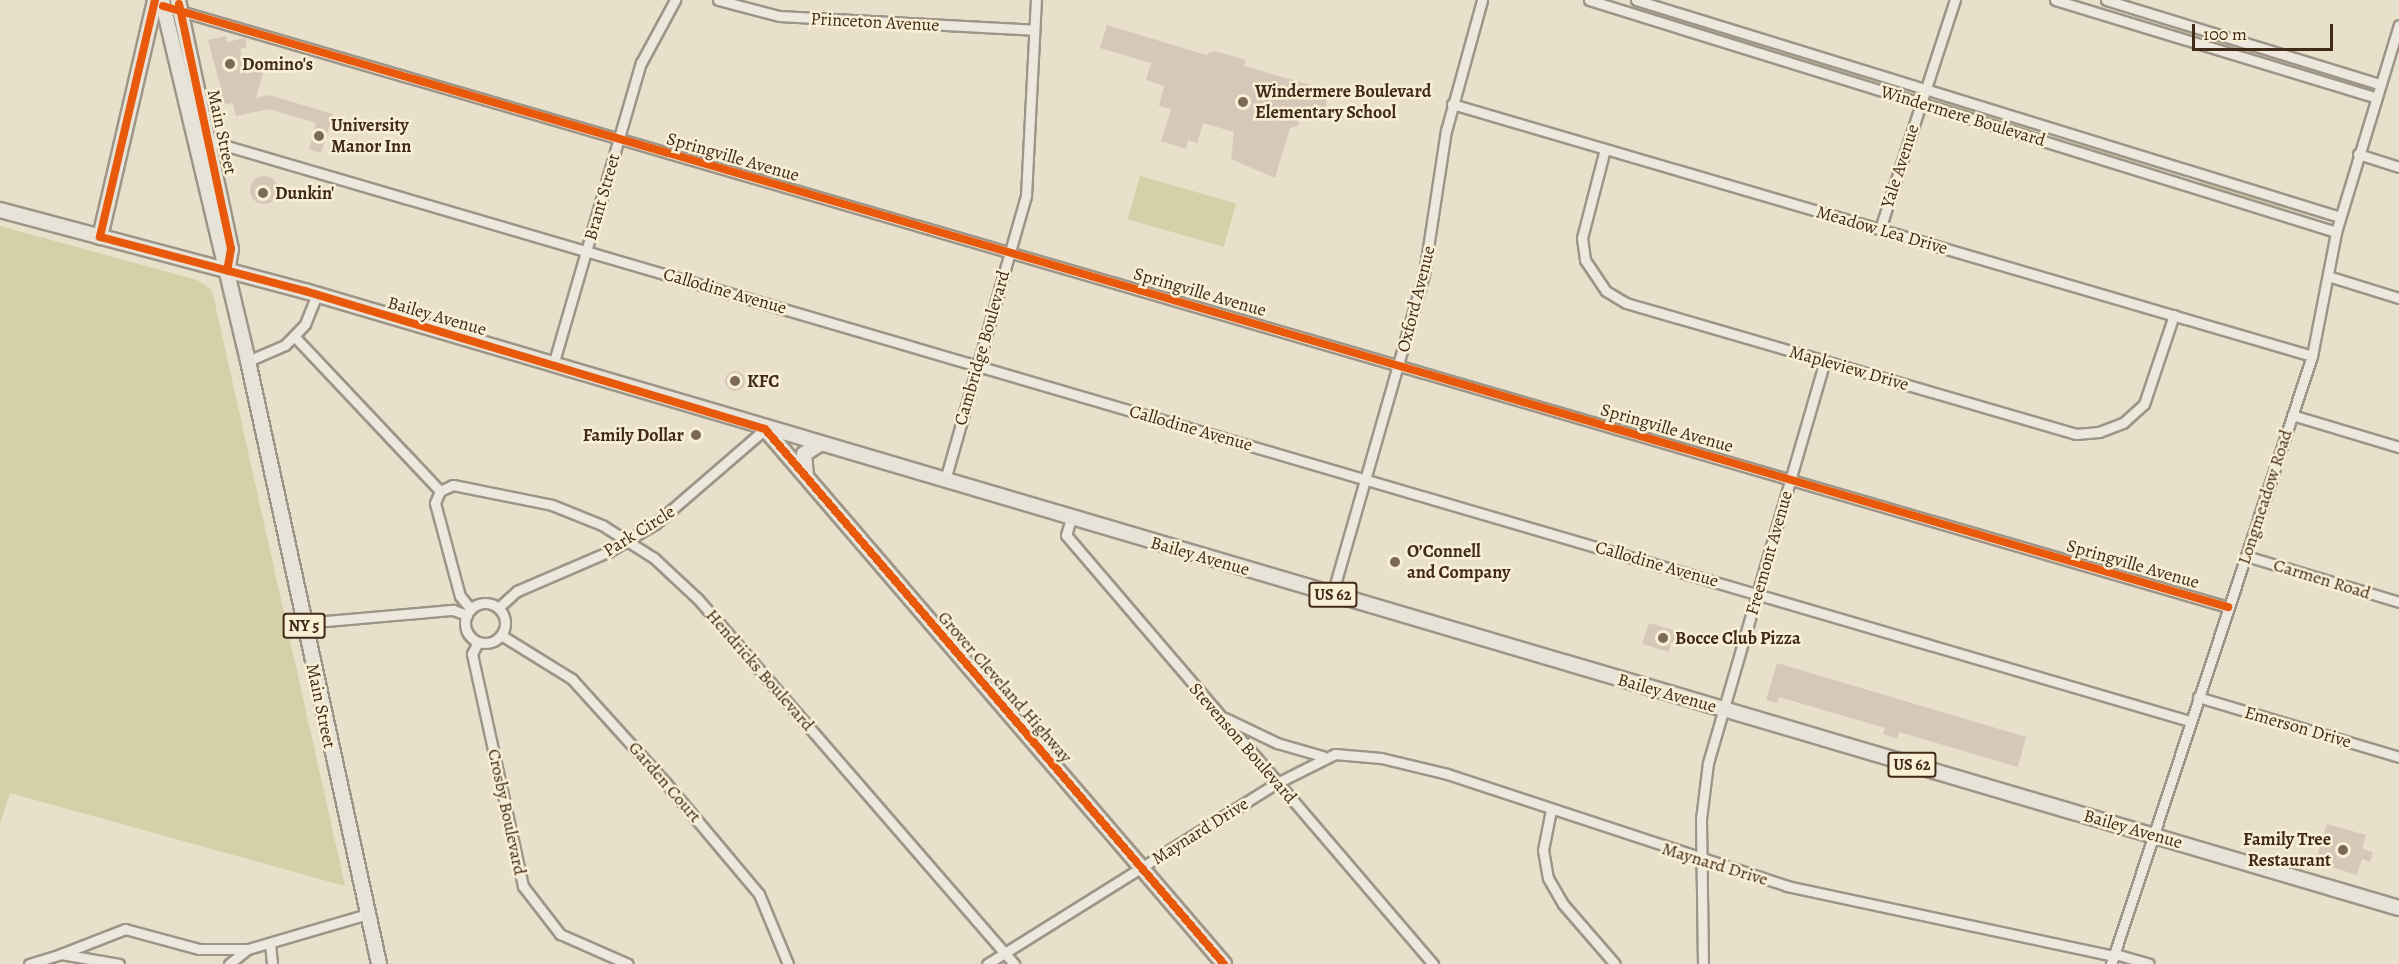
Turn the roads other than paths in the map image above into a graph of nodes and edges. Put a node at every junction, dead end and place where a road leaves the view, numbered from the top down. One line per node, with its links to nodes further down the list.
1 (675, 0): 21 (street, Brant Street)
2 (718, 0): 13 (street, Princeton Avenue)
3 (1036, 0): 13 (street, Cambridge Boulevard)
4 (1482, 0): 19 (street, Oxford Avenue)
5 (1589, 0): 18 (street, Windermere Boulevard)
6 (1635, 0): 16 (street, Windermere Boulevard)
7 (1954, 0): 16 (street, Yale Avenue)
8 (2055, 0): 17 (street)
9 (2106, 0): 15 (street)
10 (160, 2): 11 (street, Springville Avenue); 20 (main road, Main Street / NY 5); 30 (main road)
11 (179, 5): 21 (street, Springville Avenue); 22 (main road, Main Street / NY 5)
12 (2399, 25): 14 (street, Longmeadow Road)
13 (1034, 30): 32 (street, Cambridge Boulevard)
14 (2397, 37): 15 (street, Longmeadow Road)
15 (2379, 84): 17 (street, Longmeadow Road)
16 (1925, 88): 18 (street, Yale Avenue); 27 (street, Windermere Boulevard)
17 (2375, 97): 24 (street, Longmeadow Road)
18 (1921, 102): 28 (street, Yale Avenue); 29 (street, Windermere Boulevard)
19 (1452, 104): 23 (street, Meadow Lea Drive); 44 (street, Oxford Avenue)
20 (192, 136): 22 (street, Callodine Avenue); 33 (main road, Main Street / NY 5)
21 (618, 139): 31 (street, Brant Street); 32 (street, Springville Avenue)
22 (209, 141): 31 (street, Callodine Avenue); 33 (main road, Main Street / NY 5)
23 (1605, 149): 28 (street, Meadow Lea Drive); 41 (street, Mapleview Drive)
24 (2358, 154): 25 (street); 27 (street, Longmeadow Road)
25 (2399, 167)
26 (0, 210): 30 (main road, Bailey Avenue / US 62)
27 (2340, 217): 29 (street, Longmeadow Road)
28 (1880, 228): 37 (street, Meadow Lea Drive)
29 (2336, 232): 34 (street, Longmeadow Road)
30 (100, 237): 33 (main road, Bailey Avenue / US 62)
31 (587, 251): 42 (street, Brant Street); 43 (street, Callodine Avenue)
32 (1010, 253): 43 (street, Cambridge Boulevard); 44 (street, Springville Avenue)
33 (227, 271): 35 (main road, Bailey Avenue / US 62); 40 (main road, Main Street / NY 5)
34 (2331, 277): 36 (street); 39 (street, Longmeadow Road)
35 (316, 295): 38 (street); 42 (main road, Bailey Avenue / US 62)
36 (2399, 298)
37 (2174, 315): 39 (street, Meadow Lea Drive); 41 (street, Mapleview Drive)
38 (294, 336): 40 (street); 53 (street)
39 (2312, 356): 45 (street, Longmeadow Road)
40 (248, 361): 63 (main road, Main Street / NY 5)
41 (1825, 361): 51 (street, Freemont Avenue)
42 (553, 365): 46 (main road, Bailey Avenue / US 62)
43 (977, 365): 49 (street, Callodine Avenue); 50 (street, Cambridge Boulevard)
44 (1400, 366): 49 (street, Oxford Avenue); 51 (street, Springville Avenue)
45 (2292, 416): 48 (street); 56 (street, Longmeadow Road)
46 (765, 429): 47 (main road, Bailey Avenue / US 62); 52 (main road, Grover Cleveland Highway); 55 (street, Park Circle)
47 (820, 444): 50 (main road, Bailey Avenue / US 62); 52 (main road)
48 (2399, 447)
49 (1367, 478): 57 (street, Callodine Avenue); 58 (street, Oxford Avenue)
50 (945, 480): 54 (main road, Bailey Avenue / US 62)
51 (1791, 480): 57 (street, Freemont Avenue); 61 (street, Springville Avenue)
52 (808, 481): 76 (main road, Grover Cleveland Highway)
53 (440, 491): 55 (street, Hendricks Boulevard); 62 (street, Crosby Boulevard)
54 (1071, 518): 58 (main road, Bailey Avenue / US 62); 68 (street, Stevenson Boulevard)
55 (630, 540): 60 (street, Park Circle); 81 (street, Hendricks Boulevard)
56 (2246, 556): 59 (street, Carmen Road); 61 (street, Longmeadow Road)
57 (1758, 593): 67 (street, Freemont Avenue); 69 (street, Callodine Avenue)
58 (1332, 595): 67 (main road, Bailey Avenue / US 62)
59 (2399, 602)
60 (498, 608): 62 (street); 64 (street)
61 (2228, 608): 66 (street, Longmeadow Road)
62 (469, 612): 63 (street); 65 (street, Crosby Boulevard)
63 (303, 622): 78 (main road, Main Street / NY 5)
64 (501, 634): 65 (street); 90 (street, Garden Court)
65 (478, 642): 89 (street, Crosby Boulevard)
66 (2198, 697): 69 (street, Longmeadow Road); 71 (street, Emerson Drive)
67 (1722, 709): 74 (main road, Bailey Avenue / US 62); 75 (street, Freemont Avenue)
68 (1220, 715): 70 (street, Maynard Drive); 72 (street, Stevenson Boulevard)
69 (2189, 721): 74 (street, Longmeadow Road)
70 (1322, 756): 72 (street, Maynard Drive); 73 (street, Maynard Drive)
71 (2399, 757)
72 (1277, 783): 76 (street, Maynard Drive); 94 (street, Stevenson Boulevard)
73 (1551, 810): 75 (street, Maynard Drive); 95 (street)
74 (2153, 834): 77 (main road, Bailey Avenue / US 62); 83 (street, Longmeadow Road)
75 (1701, 861): 83 (street, Maynard Drive); 96 (street, Freemont Avenue)
76 (1141, 868): 81 (street, Maynard Drive); 93 (main road, Grover Cleveland Highway)
77 (2399, 908)
78 (368, 914): 79 (street); 88 (main road, Main Street / NY 5)
79 (270, 945): 80 (street); 87 (street)
80 (248, 949): 82 (street); 86 (street)
81 (1004, 953): 91 (street, Maynard Drive); 92 (street, Hendricks Boulevard)
82 (61, 954): 84 (street); 85 (street)
83 (2113, 958): 97 (street, Maynard Drive)
84 (29, 964)
85 (117, 964)
86 (229, 964)
87 (272, 964)
88 (379, 964)
89 (628, 964)
90 (788, 964)
91 (987, 964)
92 (1014, 964)
93 (1224, 964)
94 (1433, 964)
95 (1615, 964)
96 (1703, 964)
97 (2149, 964)

